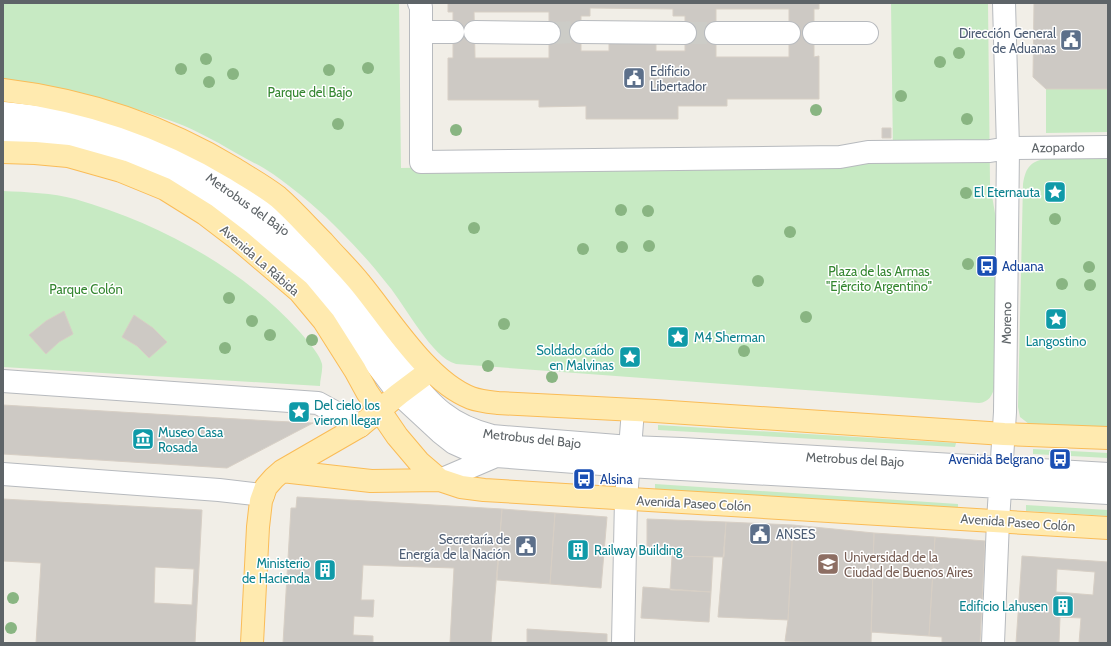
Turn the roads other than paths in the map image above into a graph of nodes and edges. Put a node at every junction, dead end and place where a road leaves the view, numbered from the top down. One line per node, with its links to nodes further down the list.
1 (419, 3): 3 (street)
2 (1004, 3): 17 (street, Moreno)
3 (421, 32): 4 (street); 17 (street, Azopardo)
4 (453, 32)
5 (474, 32): 7 (street)
6 (581, 32): 8 (street)
7 (550, 33)
8 (685, 33)
9 (716, 33): 10 (street)
10 (789, 33)
11 (814, 33): 12 (street)
12 (866, 33)
13 (3, 90): 19 (main road)
14 (3, 112): 21 (street, Metrobus del Bajo)
15 (3, 132): 21 (street, Metrobus del Bajo)
16 (1108, 147): 17 (street, Azopardo)
17 (1008, 148): 25 (street, Moreno)
18 (3, 152): 22 (main road, Avenida La Rábida)
19 (432, 370): 21 (main road); 23 (main road)
20 (3, 381): 24 (street)
21 (406, 389): 22 (main road); 27 (street, Metrobus del Bajo); 28 (street, Metrobus del Bajo)
22 (379, 410): 24 (main road); 33 (main road, Avenida La Rábida)
23 (633, 410): 25 (main road); 28 (street)
24 (360, 426): 29 (main road)
25 (1004, 434): 26 (main road); 32 (street, Moreno)
26 (1108, 438)
27 (496, 456): 28 (street, Metrobus del Bajo); 33 (street, Metrobus del Bajo)
28 (629, 457): 32 (street, Metrobus del Bajo); 36 (street)
29 (282, 471): 33 (main road, Avenida Paseo Colón); 35 (main road)
30 (3, 474): 35 (street)
31 (1108, 474): 32 (street, Metrobus del Bajo)
32 (1001, 478): 34 (street, Metrobus del Bajo); 37 (street, Moreno)
33 (440, 480): 36 (main road, Avenida Paseo Colón)
34 (1108, 493)
35 (263, 495): 39 (main road)
36 (626, 499): 37 (main road, Avenida Paseo Colón); 40 (street)
37 (998, 522): 38 (main road, Avenida Paseo Colón); 41 (street, Moreno)
38 (1108, 528)
39 (252, 643)
40 (622, 643)
41 (993, 643)

